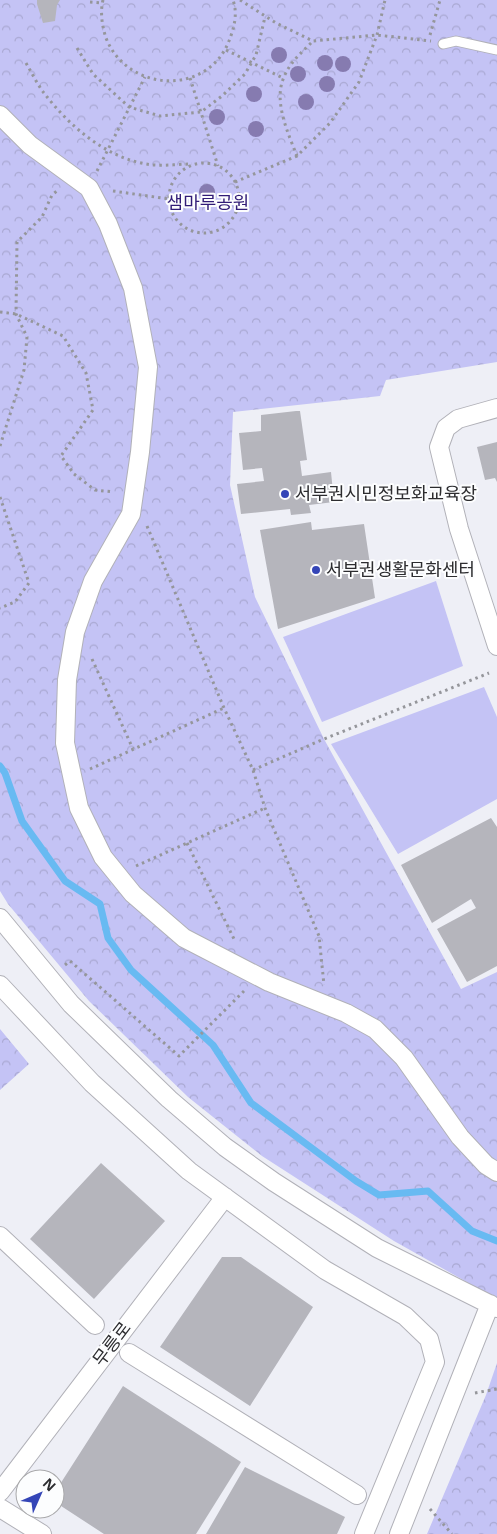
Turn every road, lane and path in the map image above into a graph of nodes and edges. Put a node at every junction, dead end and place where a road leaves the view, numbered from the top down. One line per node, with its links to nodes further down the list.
1 (233, 0): 13 (path)
2 (240, 0): 7 (path)
3 (385, 0): 8 (path)
4 (440, 0): 9 (path)
5 (90, 2): 6 (path)
6 (103, 2): 17 (path)
7 (265, 17): 10 (path); 15 (path)
8 (377, 35): 9 (path); 10 (path); 24 (path)
9 (428, 40): 11 (path)
10 (314, 41): 19 (path)
11 (443, 44): 14 (lane)
12 (77, 48): 20 (path)
13 (226, 50): 15 (path); 18 (path)
14 (497, 50)
15 (252, 62): 19 (path); 21 (path)
16 (26, 63): 23 (path)
17 (145, 77): 18 (path); 20 (path)
18 (190, 78): 21 (path)
19 (283, 78): 24 (path)
20 (130, 107): 21 (path); 23 (path)
21 (201, 112): 26 (path)
22 (0, 115): 27 (street)
23 (108, 150): 25 (path); 29 (path)
24 (297, 156): 28 (path)
25 (196, 164): 26 (path); 30 (path)
26 (218, 166): 28 (path)
27 (75, 177): 29 (street); 32 (path)
28 (235, 182): 30 (path)
29 (88, 188): 30 (path); 35 (street)
30 (169, 199)
31 (0, 312): 32 (path)
32 (16, 314): 34 (path); 35 (path)
33 (497, 408): 39 (street)
34 (0, 446)
35 (133, 494): 38 (street); 41 (path)
36 (0, 496): 37 (path)
37 (0, 608)
38 (77, 626): 42 (path); 44 (street)
39 (497, 646)
40 (489, 673): 43 (path)
41 (224, 708): 42 (path); 43 (path)
42 (132, 749): 44 (path)
43 (253, 770): 45 (path)
44 (72, 776): 47 (street)
45 (265, 808): 46 (path); 53 (path)
46 (187, 843): 47 (path); 50 (path)
47 (117, 875): 50 (street)
48 (0, 918): 57 (street)
49 (59, 970): 52 (path)
50 (251, 973): 53 (street)
51 (0, 985): 55 (street)
52 (235, 1000)
53 (326, 1005): 54 (street)
54 (497, 1172)
55 (225, 1197): 61 (street, 무릉로); 65 (street)
56 (0, 1236): 58 (street)
57 (493, 1306): 60 (street)
58 (95, 1325)
59 (129, 1353): 62 (street)
60 (415, 1491): 66 (street); 67 (path)
61 (0, 1492)
62 (357, 1495)
63 (0, 1508): 64 (street)
64 (42, 1534)
65 (364, 1534)
66 (399, 1534)
67 (452, 1534)

